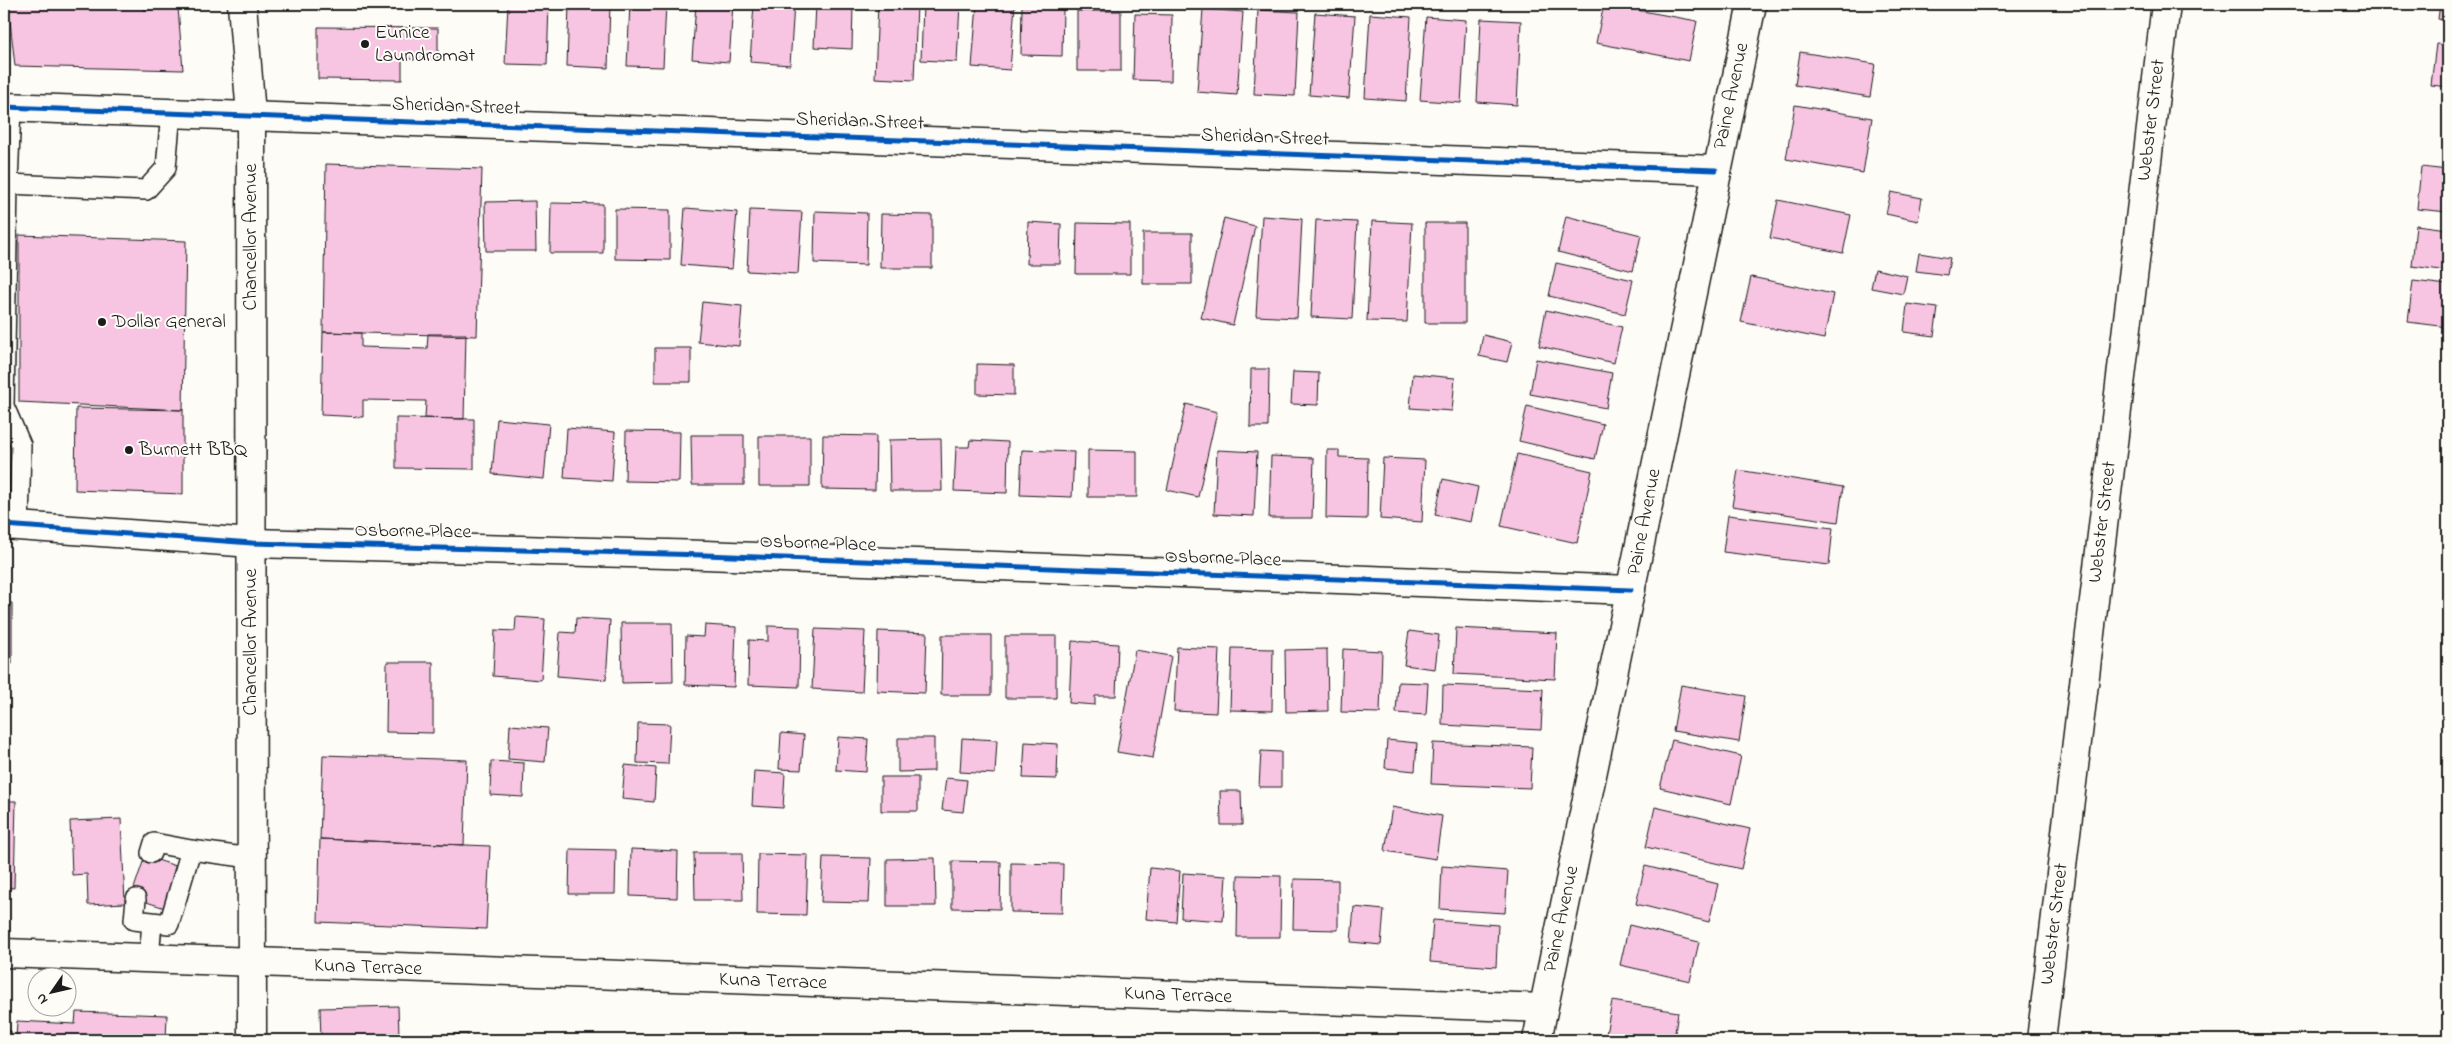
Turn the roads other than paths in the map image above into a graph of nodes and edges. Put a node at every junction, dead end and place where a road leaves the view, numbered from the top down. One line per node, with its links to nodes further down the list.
1 (242, 4): 6 (street, Chancellor Avenue)
2 (1752, 4): 7 (street, Paine Avenue)
3 (2166, 4): 23 (street, Webster Street)
4 (7, 107): 5 (street, Sheridan Street); 8 (lane)
5 (170, 112): 6 (street, Sheridan Street); 8 (lane)
6 (251, 115): 7 (street, Sheridan Street); 10 (street, Chancellor Avenue)
7 (1716, 170): 11 (street, Paine Avenue)
8 (8, 184): 9 (lane)
9 (12, 525): 10 (street, Osborne Place)
10 (252, 543): 11 (street, Osborne Place); 14 (street, Chancellor Avenue)
11 (1631, 590): 20 (street, Paine Avenue)
12 (190, 850): 13 (lane); 14 (lane); 16 (lane)
13 (151, 853)
14 (251, 858): 19 (street, Chancellor Avenue)
15 (136, 900): 16 (lane)
16 (152, 922): 18 (lane)
17 (4, 953): 18 (street, Kuna Terrace)
18 (149, 960): 19 (street, Kuna Terrace)
19 (252, 964): 20 (street, Kuna Terrace); 21 (street, Chancellor Avenue)
20 (1543, 1008): 22 (street, Paine Avenue)
21 (252, 1040)
22 (1537, 1040)
23 (2041, 1040)

